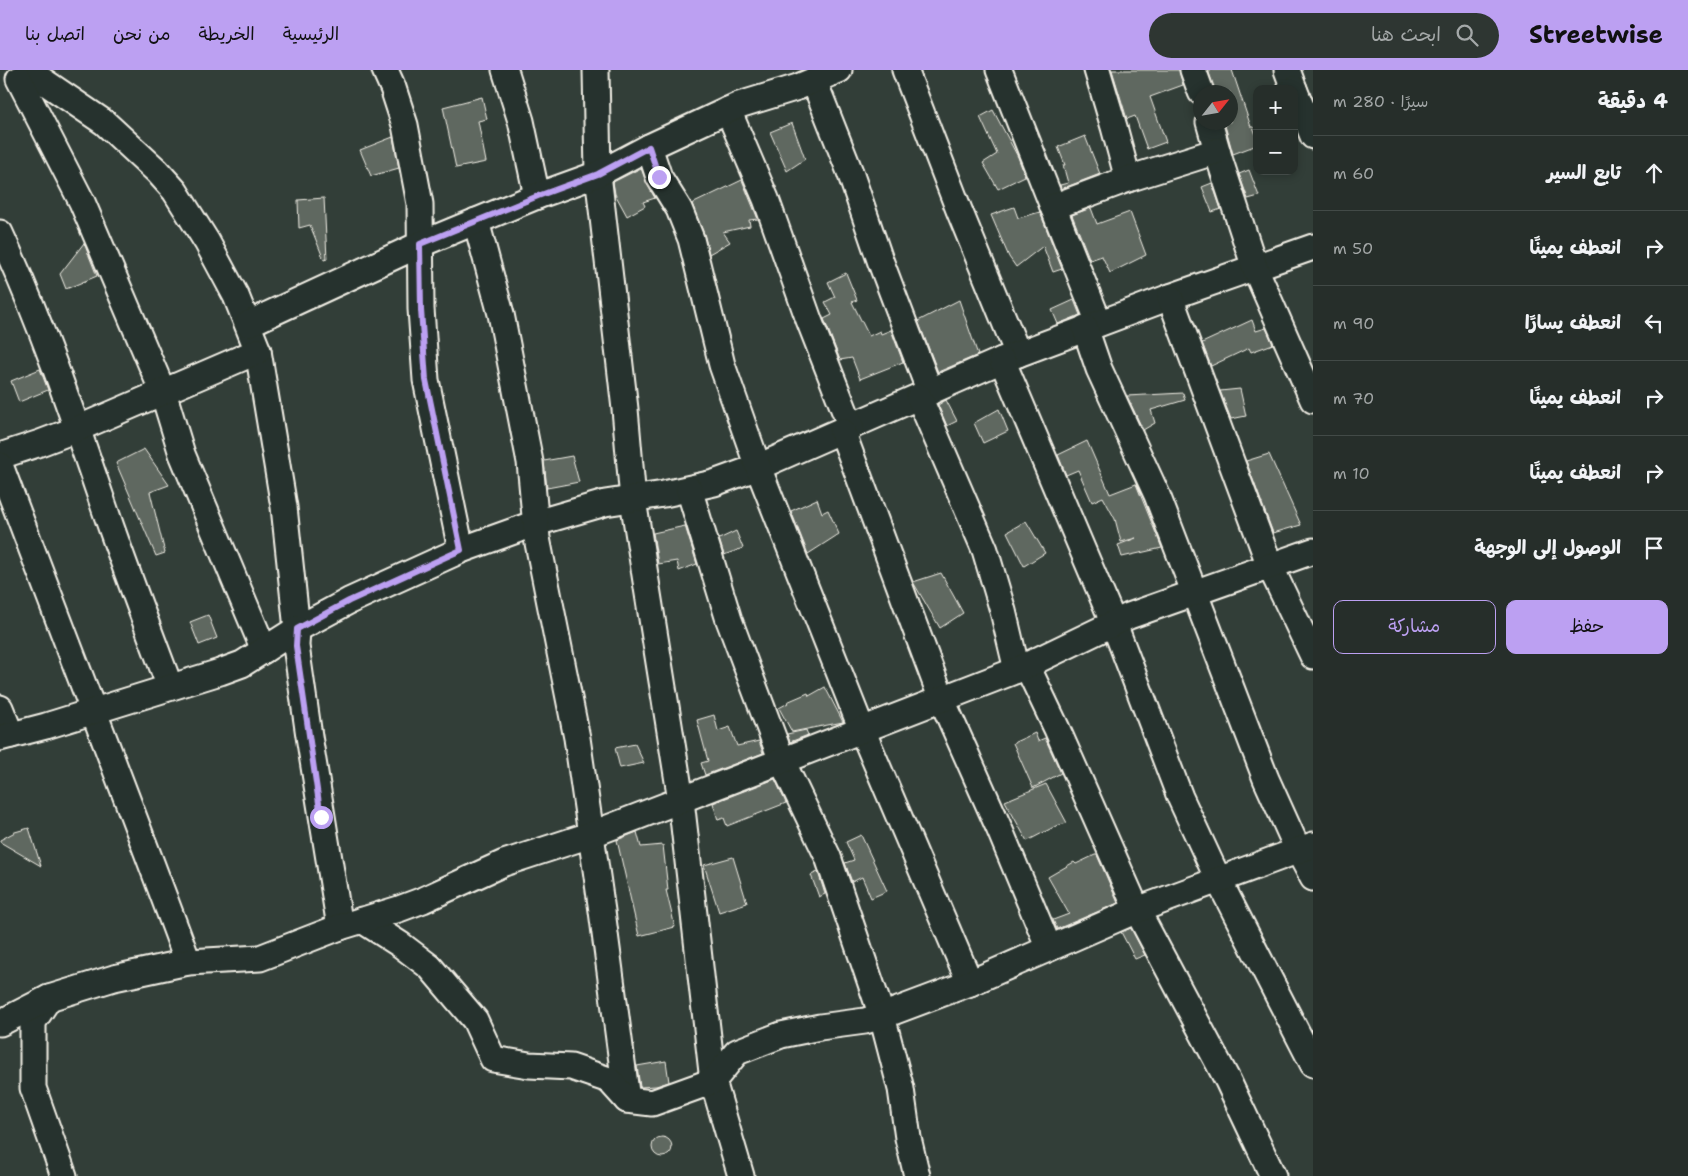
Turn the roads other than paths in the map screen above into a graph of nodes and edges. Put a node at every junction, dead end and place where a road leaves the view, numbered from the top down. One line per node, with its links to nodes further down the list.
1 (385, 70): 26 (street)
2 (505, 70): 22 (street)
3 (596, 70): 20 (street)
4 (839, 70): 11 (street)
5 (905, 70): 33 (street)
6 (999, 70): 23 (street)
7 (1097, 70): 21 (street)
8 (1193, 70): 12 (street)
9 (1287, 70): 13 (street)
10 (24, 77): 30 (street); 34 (street)
11 (814, 80): 15 (street); 35 (street)
12 (1198, 85)
13 (1293, 85)
14 (1298, 99): 17 (street)
15 (728, 110): 18 (street); 38 (street)
16 (1211, 130): 19 (street)
17 (1313, 136)
18 (649, 147): 20 (street); 41 (street)
19 (1217, 152): 21 (street); 28 (street)
20 (598, 174): 22 (street); 43 (street)
21 (1128, 179): 23 (street)
22 (538, 196): 24 (street)
23 (1053, 207): 31 (street)
24 (476, 221): 26 (street); 44 (street)
25 (0, 233): 37 (street)
26 (420, 244): 30 (street); 45 (street)
27 (1313, 248): 28 (street)
28 (1255, 268): 29 (street); 36 (street)
29 (1170, 297): 31 (street); 47 (street)
30 (248, 324): 32 (street)
31 (1092, 325): 33 (street); 48 (street)
32 (258, 351): 34 (street); 50 (street)
33 (1010, 357): 35 (street); 49 (street)
34 (163, 392): 37 (street); 51 (street)
35 (924, 394): 38 (street); 53 (street)
36 (1313, 400)
37 (77, 428): 39 (street); 54 (street)
38 (847, 429): 41 (street); 55 (street)
39 (0, 456)
40 (0, 465): 57 (street)
41 (758, 467): 42 (street); 58 (street)
42 (689, 489): 43 (street); 60 (street)
43 (633, 500): 44 (street); 61 (street)
44 (536, 523): 45 (street); 62 (street)
45 (461, 550): 50 (street)
46 (1313, 551): 47 (street)
47 (1270, 566): 48 (street); 52 (street)
48 (1194, 594): 49 (street); 63 (street)
49 (1114, 624): 53 (street); 65 (street)
50 (297, 629): 51 (street); 67 (street)
51 (264, 650): 54 (street)
52 (1313, 656)
53 (1022, 668): 55 (street); 66 (street)
54 (170, 687): 57 (street)
55 (942, 700): 58 (street); 68 (street)
56 (0, 708): 59 (street)
57 (93, 712): 59 (street); 69 (street)
58 (862, 730): 60 (street); 70 (street)
59 (6, 736)
60 (782, 761): 61 (street); 72 (street)
61 (681, 800): 62 (street); 75 (street)
62 (590, 835): 67 (street); 76 (street)
63 (1306, 847): 64 (street); 65 (street)
64 (1313, 878)
65 (1218, 879): 66 (street); 74 (street)
66 (1137, 910): 68 (street); 80 (street)
67 (351, 924): 69 (street); 76 (street)
68 (1049, 948): 70 (street)
69 (188, 962): 71 (street)
70 (970, 983): 72 (street)
71 (49, 998): 73 (street); 77 (street)
72 (882, 1016): 75 (street); 79 (street)
73 (0, 1022)
74 (1313, 1064)
75 (713, 1081): 76 (street); 78 (street)
76 (627, 1100)
77 (64, 1176)
78 (741, 1176)
79 (917, 1176)
80 (1273, 1176)

